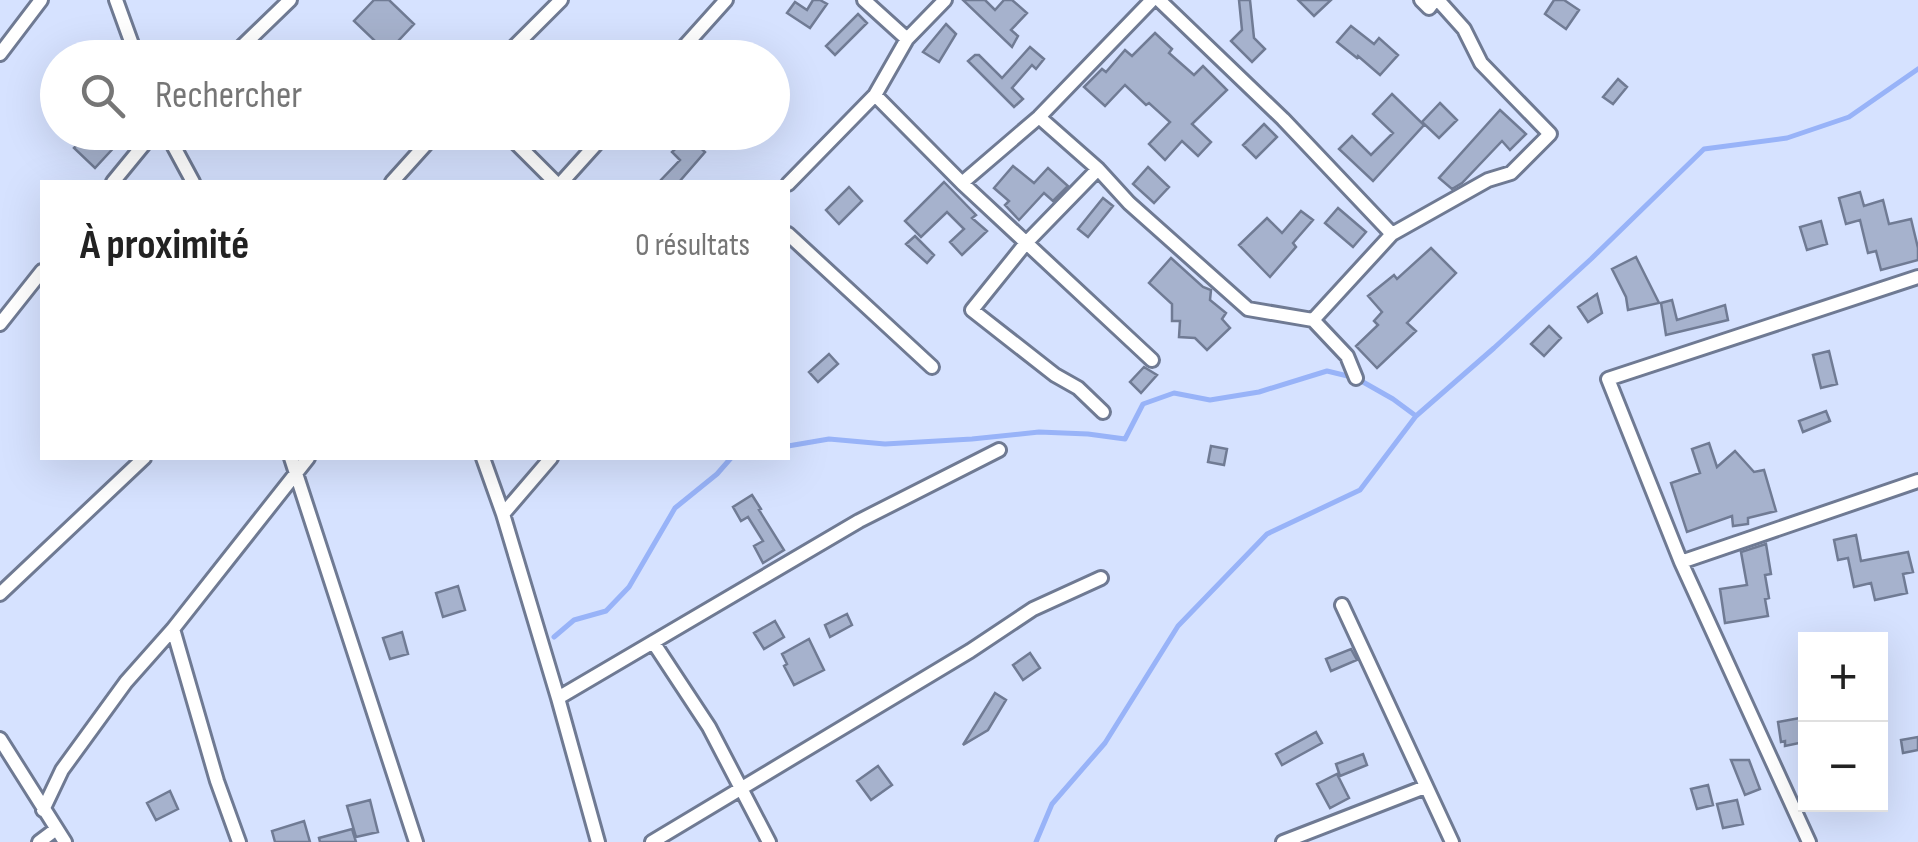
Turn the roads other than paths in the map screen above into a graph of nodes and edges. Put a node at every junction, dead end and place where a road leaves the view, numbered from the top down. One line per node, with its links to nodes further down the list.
1 (41, 0): 16 (street)
2 (116, 0): 12 (street)
3 (290, 0): 13 (street)
4 (561, 0): 14 (street)
5 (726, 0): 15 (street)
6 (864, 0): 11 (street)
7 (945, 0): 11 (street)
8 (1156, 0): 18 (street); 32 (street)
9 (1421, 0): 10 (street)
10 (1436, 0): 32 (street)
11 (907, 39): 17 (street)
12 (130, 40)
13 (249, 40)
14 (521, 40)
15 (690, 40)
16 (0, 54)
17 (875, 95): 30 (street); 31 (street)
18 (1039, 117): 24 (street); 31 (street)
19 (140, 150): 25 (street)
20 (175, 150): 26 (street)
21 (420, 150): 27 (street)
22 (524, 150): 28 (street)
23 (589, 150): 29 (street)
24 (1098, 169): 34 (street); 37 (street)
25 (116, 180)
26 (191, 180)
27 (394, 180)
28 (556, 180)
29 (560, 180)
30 (790, 182)
31 (962, 184): 34 (street)
32 (1392, 234): 37 (street)
33 (790, 236): 40 (street)
34 (1026, 243): 39 (street); 42 (street)
35 (40, 274): 38 (street)
36 (1918, 277): 52 (street)
37 (1312, 320): 41 (street)
38 (0, 324)
39 (1152, 360)
40 (932, 368)
41 (1356, 378)
42 (1103, 412)
43 (1000, 450): 57 (street)
44 (142, 460): 54 (street)
45 (292, 460): 49 (street)
46 (306, 460): 49 (street)
47 (484, 460): 51 (street)
48 (549, 460): 51 (street)
49 (296, 474): 56 (street); 66 (street)
50 (1918, 480): 52 (street)
51 (503, 514): 58 (street)
52 (1681, 562): 72 (street)
53 (1101, 578): 60 (street)
54 (0, 594)
55 (1342, 605): 61 (street)
56 (173, 629): 62 (street); 65 (street)
57 (652, 642): 58 (street); 60 (street)
58 (558, 698): 67 (street)
59 (0, 740): 62 (street)
60 (742, 788): 68 (street); 69 (street)
61 (1425, 788): 70 (street); 71 (street)
62 (44, 810): 63 (street)
63 (60, 836): 64 (street)
64 (39, 842)
65 (239, 842)
66 (416, 842)
67 (598, 842)
68 (652, 842)
69 (769, 842)
70 (1283, 842)
71 (1452, 842)
72 (1809, 842)

